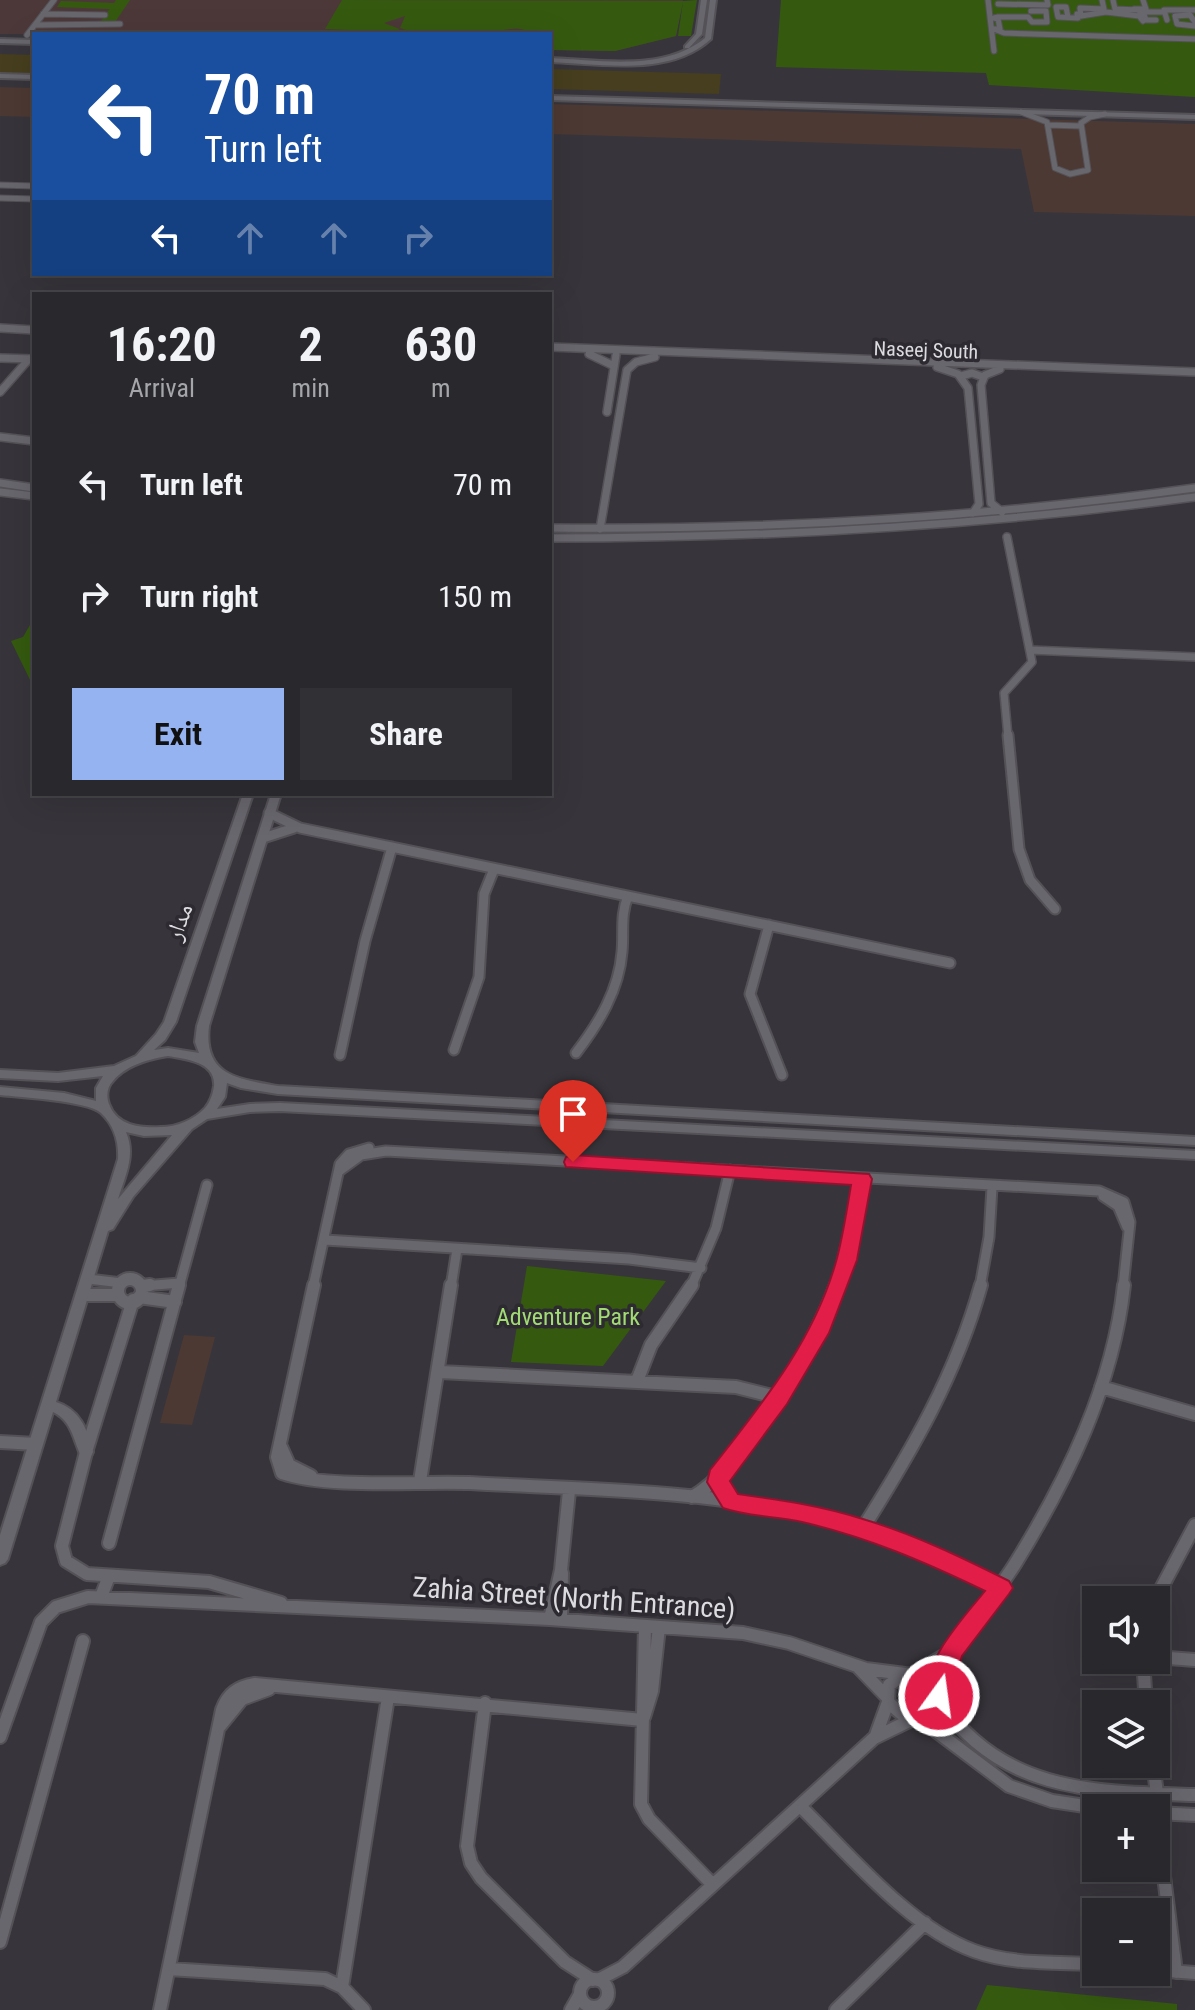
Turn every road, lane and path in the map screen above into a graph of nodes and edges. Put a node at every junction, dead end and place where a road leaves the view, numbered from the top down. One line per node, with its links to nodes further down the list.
1 (54, 0): 20 (street)
2 (704, 0): 42 (street)
3 (713, 0): 43 (street)
4 (1028, 0): 10 (street)
5 (1047, 0): 13 (street)
6 (1074, 0): 19 (street)
7 (1102, 0): 14 (street)
8 (1113, 0): 15 (street)
9 (1143, 0): 15 (street)
10 (989, 1): 11 (street); 23 (street)
11 (1005, 1): 12 (street)
12 (1022, 1)
13 (998, 4)
14 (1104, 8): 15 (street); 19 (street)
15 (1114, 8): 19 (street)
16 (1195, 10): 25 (street)
17 (1056, 12): 18 (street)
18 (1067, 12): 19 (street); 19 (street)
19 (1079, 13)
20 (43, 14): 22 (street); 31 (street)
21 (1032, 14): 23 (street); 26 (street); 36 (street)
22 (105, 15)
23 (990, 15): 34 (street)
24 (1145, 16): 25 (street)
25 (1166, 16): 28 (street)
26 (1044, 17)
27 (1186, 17): 30 (street)
28 (1176, 20): 30 (street); 30 (street)
29 (120, 24): 31 (street)
30 (1195, 24)
31 (35, 25): 35 (street)
32 (1102, 28): 36 (street)
33 (1125, 28): 37 (street)
34 (992, 34): 38 (street); 41 (street)
35 (27, 35)
36 (1103, 36): 37 (street)
37 (1127, 37): 38 (street)
38 (1195, 39)
39 (0, 43): 40 (street)
40 (32, 44)
41 (994, 51)
42 (552, 58)
43 (552, 58)
44 (0, 79): 45 (street)
45 (32, 80)
46 (552, 95): 48 (street)
47 (552, 95): 50 (street)
48 (1018, 111): 49 (street); 51 (street)
49 (1109, 114): 50 (street); 52 (street)
50 (1195, 114)
51 (1049, 125): 52 (street); 52 (street)
52 (1080, 126)
53 (0, 185): 54 (street)
54 (32, 186)
55 (0, 198): 56 (street)
56 (32, 199)
57 (0, 331): 58 (street)
58 (32, 332)
59 (552, 350): 64 (street)
60 (552, 350): 68 (street)
61 (655, 357): 64 (street, Naseej South); 65 (street, Naseej South); 66 (street, Naseej South)
62 (0, 358): 63 (street)
63 (32, 359): 71 (street)
64 (615, 360): 65 (street); 72 (street)
65 (633, 364): 92 (street)
66 (937, 367): 67 (street, Naseej South); 69 (street)
67 (1000, 369): 68 (street, Naseej South); 70 (street)
68 (1195, 374)
69 (961, 376): 70 (street); 87 (street)
70 (983, 377): 73 (street)
71 (0, 392)
72 (607, 412)
73 (983, 429): 74 (street); 78 (street)
74 (994, 435)
75 (0, 437): 76 (street)
76 (32, 441)
77 (995, 463): 78 (street)
78 (987, 466): 88 (street)
79 (0, 483): 80 (street)
80 (32, 488)
81 (1135, 488): 86 (street)
82 (1195, 488): 86 (street)
83 (0, 492): 84 (street)
84 (32, 496)
85 (1195, 497): 94 (street)
86 (1117, 499): 89 (street)
87 (979, 506): 88 (street); 90 (street)
88 (992, 506): 89 (street)
89 (1002, 512): 90 (street)
90 (973, 514): 92 (street)
91 (552, 528): 92 (street)
92 (600, 529)
93 (1007, 537): 95 (street)
94 (552, 538)
95 (1030, 650): 96 (street); 105 (street)
96 (1195, 657)
97 (247, 796): 111 (street, مدار)
98 (275, 796): 99 (street)
99 (269, 813): 100 (street); 101 (street)
100 (300, 828): 101 (street); 102 (street)
101 (263, 838): 112 (street)
102 (392, 847): 103 (street); 110 (street)
103 (494, 869): 104 (street); 108 (street)
104 (628, 896): 106 (street); 109 (street)
105 (1055, 909)
106 (769, 925): 107 (street); 116 (street)
107 (950, 963)
108 (454, 1050)
109 (576, 1053)
110 (340, 1055)
111 (141, 1057): 112 (street); 113 (street)
112 (208, 1062): 115 (street)
113 (117, 1070): 114 (street); 118 (street)
114 (0, 1074)
115 (220, 1075): 119 (street); 122 (street)
116 (782, 1075)
117 (0, 1091): 118 (street)
118 (104, 1108): 120 (street)
119 (207, 1115): 121 (street); 123 (street)
120 (116, 1123): 121 (street); 131 (street)
121 (188, 1126): 131 (street)
122 (1195, 1141)
123 (1195, 1155)
124 (730, 1170): 125 (street); 128 (street); 130 (street)
125 (862, 1179): 127 (street); 141 (street)
126 (207, 1185): 133 (street)
127 (992, 1187): 140 (street); 153 (street)
128 (325, 1240): 129 (street); 148 (street)
129 (457, 1249): 130 (street); 138 (street)
130 (701, 1268): 139 (street)
131 (90, 1272): 132 (street); 135 (street)
132 (122, 1283): 134 (street); 136 (street)
133 (180, 1283): 134 (street); 137 (street)
134 (138, 1294): 136 (street); 137 (street); 146 (street)
135 (83, 1295): 136 (street); 142 (street)
136 (116, 1295)
137 (175, 1302): 154 (street)
138 (440, 1372): 139 (street); 148 (street)
139 (637, 1381): 141 (street)
140 (1101, 1387): 143 (street); 159 (street)
141 (780, 1398): 147 (street)
142 (48, 1406): 145 (street); 146 (street)
143 (1195, 1414)
144 (0, 1442): 145 (street)
145 (36, 1444): 155 (street)
146 (86, 1452): 156 (street)
147 (718, 1476): 150 (street); 151 (street)
148 (420, 1481): 149 (street)
149 (569, 1491): 150 (street); 163 (street)
150 (689, 1498): 151 (street)
151 (731, 1502): 153 (street)
152 (1195, 1525): 158 (street)
153 (863, 1528): 159 (street)
154 (109, 1543)
155 (0, 1559)
156 (109, 1576): 157 (street); 160 (street)
157 (198, 1581): 161 (street); 162 (street)
158 (1162, 1586)
159 (1001, 1588): 167 (street)
160 (101, 1597): 161 (street); 178 (street)
161 (189, 1602): 162 (street)
162 (284, 1604): 163 (street, Zahia Street (North Entrance))
163 (556, 1619): 164 (street, Zahia Street (North Entrance))
164 (645, 1626): 165 (street, Zahia Street (North Entrance)); 177 (street)
165 (659, 1627): 170 (street, Zahia Street (North Entrance)); 177 (street)
166 (83, 1641): 190 (street)
167 (952, 1651): 171 (street); 173 (street)
168 (1170, 1658): 169 (street)
169 (1195, 1660)
170 (856, 1666): 171 (street); 174 (street)
171 (908, 1674): 173 (street); 174 (street)
172 (388, 1697): 175 (street); 194 (street); 199 (street)
173 (939, 1698): 176 (street); 181 (street)
174 (888, 1700): 176 (street); 179 (street)
175 (485, 1703): 177 (street); 191 (street)
176 (917, 1719): 179 (street); 183 (street)
177 (643, 1720): 188 (street)
178 (0, 1737)
179 (874, 1738): 184 (street)
180 (1155, 1778): 181 (street)
181 (1157, 1793): 182 (street)
182 (1195, 1795)
183 (1082, 1806)
184 (801, 1807): 188 (street); 189 (street)
185 (1170, 1814): 186 (street)
186 (1195, 1815)
187 (1165, 1882): 196 (street)
188 (713, 1885): 193 (street)
189 (925, 1923): 192 (street); 205 (street)
190 (0, 1942)
191 (565, 1962): 198 (street); 200 (street)
192 (1082, 1963)
193 (623, 1967): 198 (street); 201 (street)
194 (169, 1969): 199 (street); 202 (street)
195 (1170, 1971): 196 (street)
196 (1176, 1972): 197 (street)
197 (1195, 1973)
198 (595, 1980): 200 (street); 201 (street)
199 (342, 1987): 203 (street)
200 (579, 1993): 201 (street); 204 (street)
201 (601, 2005)
202 (160, 2010)
203 (364, 2010)
204 (571, 2010)
205 (836, 2010)

